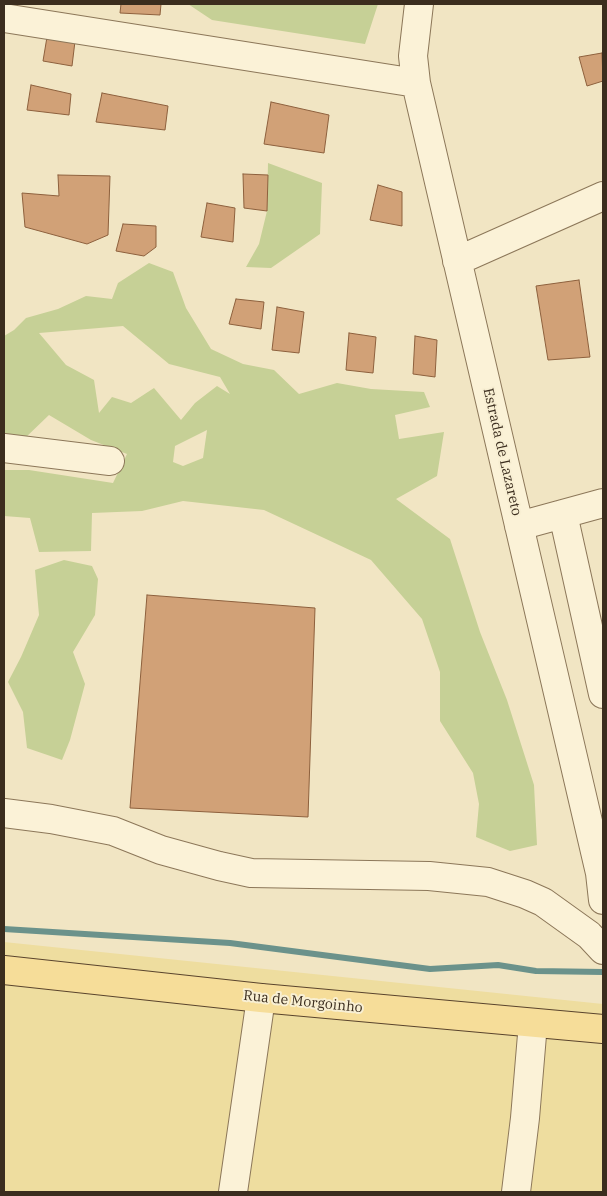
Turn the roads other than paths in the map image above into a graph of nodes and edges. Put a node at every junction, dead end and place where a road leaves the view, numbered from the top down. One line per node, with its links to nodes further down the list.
1 (421, 8): 3 (street, Estrada de Lazareto)
2 (4, 18): 3 (street)
3 (416, 83): 5 (street, Estrada de Lazareto)
4 (603, 196): 5 (street)
5 (457, 261): 10 (street, Estrada de Lazareto)
6 (4, 448): 7 (street)
7 (110, 461)
8 (603, 503): 9 (street)
9 (563, 514): 10 (street); 11 (street)
10 (519, 526): 13 (street, Estrada de Lazareto)
11 (603, 694)
12 (4, 813): 15 (street)
13 (601, 873): 14 (street, Estrada de Lazareto)
14 (603, 900)
15 (603, 950)
16 (4, 970): 17 (main road, Rua de Morgoinho)
17 (261, 998): 18 (main road, Rua de Morgoinho); 20 (street)
18 (533, 1023): 19 (main road, Rua de Morgoinho); 21 (street)
19 (603, 1029)
20 (233, 1192)
21 (516, 1192)

